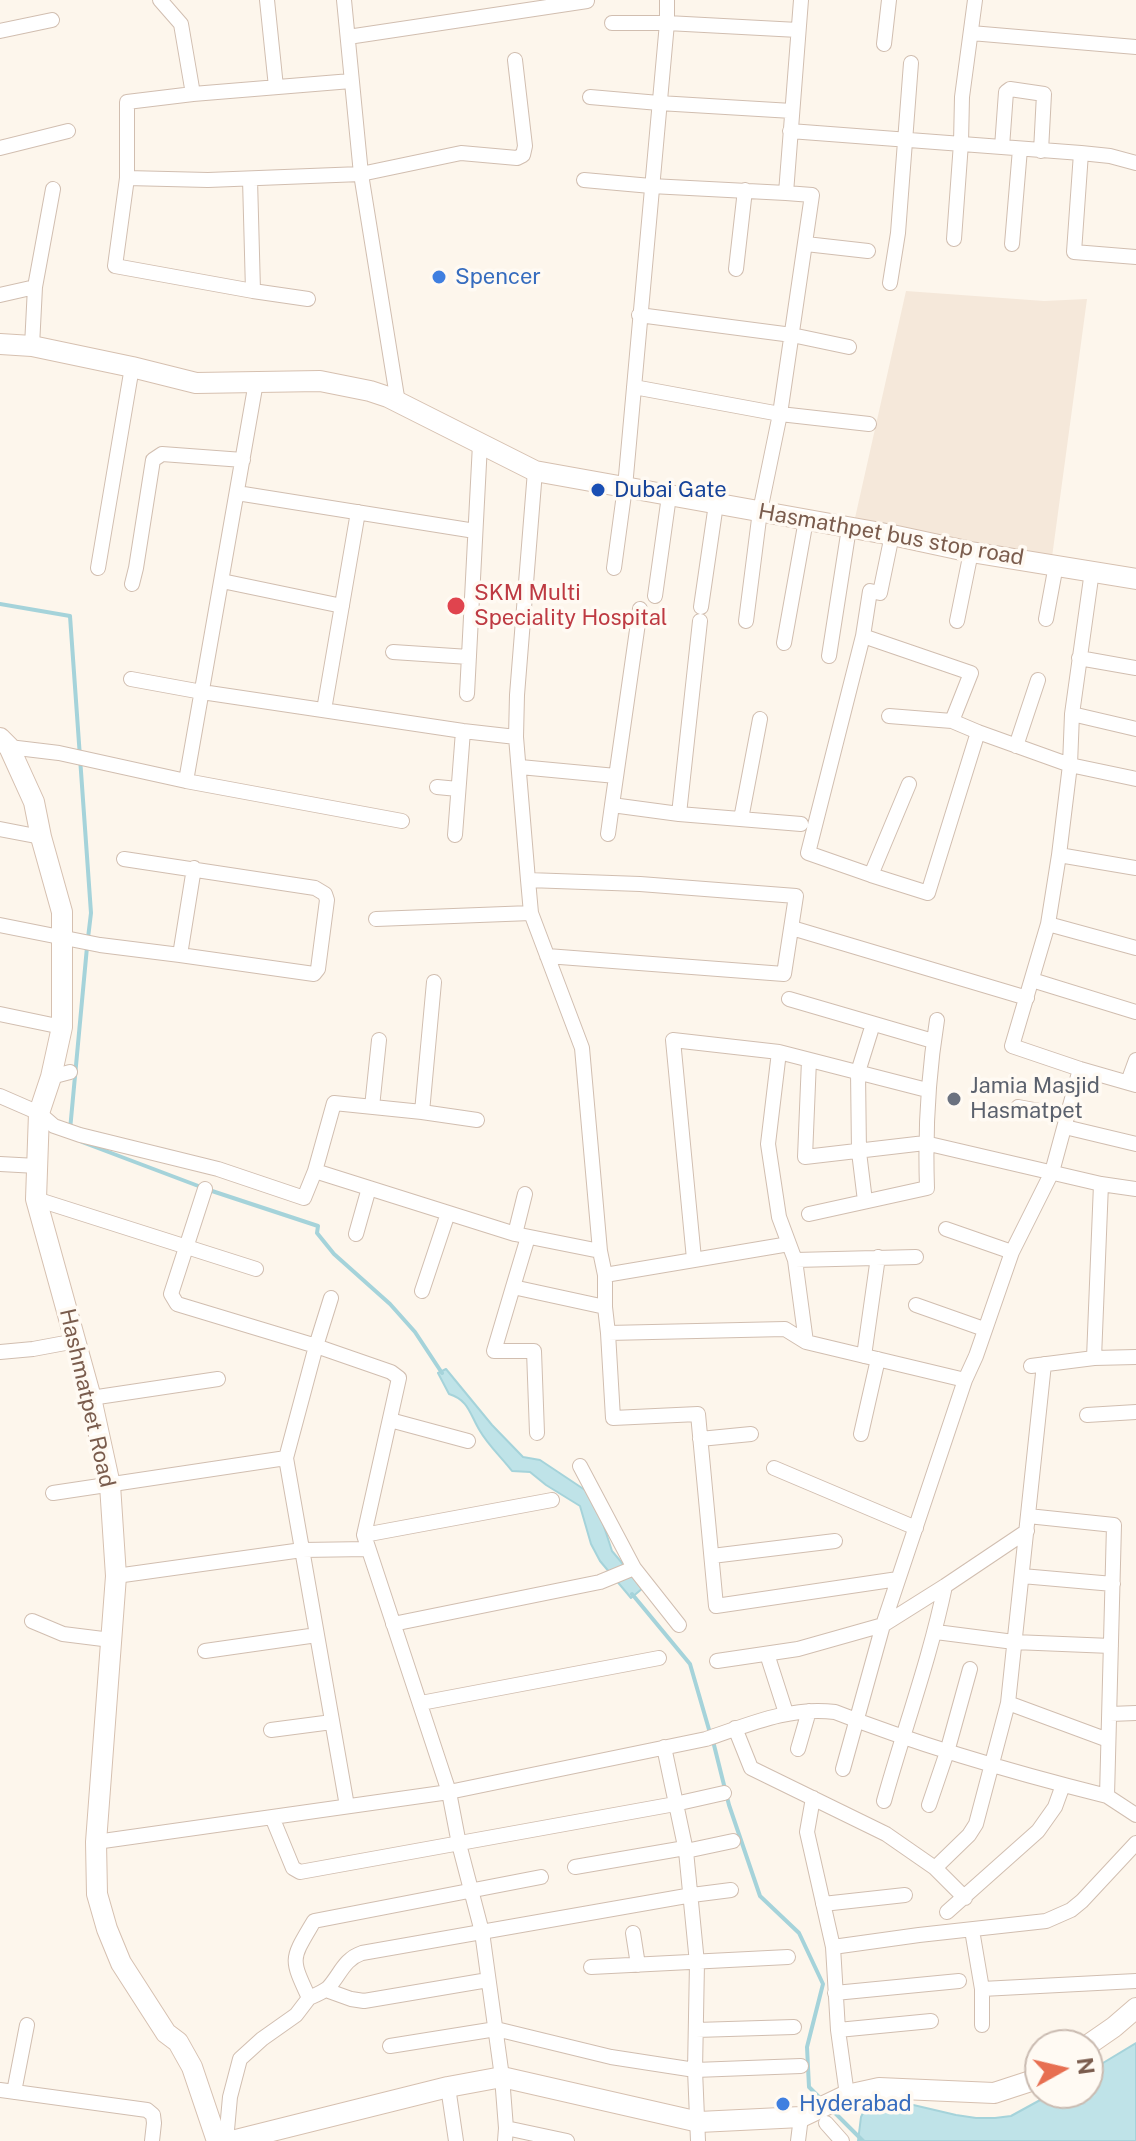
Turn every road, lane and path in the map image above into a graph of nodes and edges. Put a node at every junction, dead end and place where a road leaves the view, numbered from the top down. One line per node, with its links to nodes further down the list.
1 (160, 0): 22 (street)
2 (267, 0): 21 (street)
3 (344, 0): 15 (street)
4 (667, 0): 11 (street)
5 (801, 0): 12 (street)
6 (889, 0): 16 (street)
7 (975, 0): 14 (street)
8 (587, 1): 15 (street)
9 (52, 20): 13 (street)
10 (612, 23): 11 (street)
11 (667, 23): 12 (street); 24 (street)
12 (798, 30): 25 (street)
13 (0, 31)
14 (971, 33): 17 (street); 29 (street)
15 (348, 37): 20 (street)
16 (884, 44)
17 (1136, 47)
18 (515, 60): 36 (street)
19 (911, 63): 28 (street)
20 (351, 81): 21 (street); 36 (street)
21 (276, 87): 22 (street)
22 (193, 94): 37 (street)
23 (590, 97): 24 (street)
24 (659, 103): 25 (street); 40 (street)
25 (792, 111): 27 (street)
26 (68, 131): 32 (street)
27 (790, 131): 28 (street); 43 (street)
28 (904, 141): 29 (street); 50 (street)
29 (961, 143): 31 (street); 44 (street)
30 (1023, 145): 31 (street); 33 (street); 46 (street)
31 (1002, 147): 33 (street)
32 (0, 148)
33 (1041, 151): 34 (street)
34 (1081, 153): 35 (street); 48 (street)
35 (1136, 163)
36 (361, 174): 38 (street); 63 (street)
37 (127, 178): 38 (street); 52 (street)
38 (250, 179): 52 (street)
39 (584, 180): 40 (street)
40 (651, 186): 42 (street); 55 (street)
41 (53, 189): 51 (street)
42 (745, 190): 43 (street); 49 (street)
43 (786, 193): 45 (street)
44 (954, 239)
45 (806, 244): 47 (street); 56 (street)
46 (1012, 244)
47 (868, 251)
48 (1136, 257)
49 (736, 269)
50 (890, 283)
51 (35, 287): 53 (street); 58 (street)
52 (253, 291): 54 (street)
53 (0, 295)
54 (308, 299)
55 (639, 315): 56 (street); 62 (street)
56 (792, 335): 59 (street); 64 (street)
57 (0, 344): 58 (street, Hasmathpet bus stop road)
58 (32, 346): 60 (street, Hasmathpet bus stop road)
59 (849, 347)
60 (132, 367): 61 (street, Hasmathpet bus stop road); 81 (street)
61 (256, 382): 63 (street, Hasmathpet bus stop road); 67 (street)
62 (634, 387): 64 (street); 69 (street)
63 (398, 403): 66 (street, Hasmathpet bus stop road)
64 (780, 414): 65 (street); 73 (street)
65 (869, 424)
66 (480, 444): 68 (street, Hasmathpet bus stop road); 77 (street)
67 (243, 460): 70 (street); 86 (street)
68 (535, 471): 69 (street, Hasmathpet bus stop road); 112 (street)
69 (625, 487): 71 (street, Hasmathpet bus stop road); 82 (street)
70 (237, 493): 74 (street); 85 (street)
71 (669, 496): 72 (street, Hasmathpet bus stop road); 87 (street)
72 (716, 504): 73 (street, Hasmathpet bus stop road); 124 (street)
73 (760, 511): 75 (street, Hasmathpet bus stop road); 91 (street)
74 (358, 512): 77 (street); 88 (street)
75 (806, 520): 76 (street, Hasmathpet bus stop road); 94 (street)
76 (849, 528): 78 (street, Hasmathpet bus stop road); 96 (street)
77 (475, 531): 97 (street)
78 (892, 535): 79 (street, Hasmathpet bus stop road); 93 (street)
79 (971, 552): 80 (street, Hasmathpet bus stop road); 92 (street)
80 (1056, 565): 83 (street, Hasmathpet bus stop road); 90 (street)
81 (98, 568)
82 (614, 568)
83 (1092, 571): 84 (street, Hasmathpet bus stop road); 98 (street)
84 (1136, 579)
85 (222, 581): 88 (street); 102 (street)
86 (132, 584)
87 (655, 596)
88 (342, 606): 104 (street)
89 (640, 609): 117 (street)
90 (1046, 619)
91 (746, 621)
92 (957, 621)
93 (863, 636): 108 (street); 136 (street)
94 (784, 643)
95 (393, 652): 97 (street)
96 (829, 656)
97 (469, 657): 103 (street)
98 (1079, 658): 99 (street); 105 (street)
99 (1136, 668)
100 (131, 679): 102 (street)
101 (1038, 680): 114 (street)
102 (202, 692): 104 (street); 119 (street)
103 (467, 694)
104 (324, 710): 110 (street)
105 (1072, 714): 109 (street); 115 (street)
106 (889, 716): 108 (street)
107 (760, 719): 125 (street)
108 (952, 721): 111 (street)
109 (1136, 729)
110 (463, 731): 112 (street); 122 (street)
111 (978, 732): 114 (street); 136 (street)
112 (516, 737): 116 (street)
113 (4, 743): 119 (street); 131 (street, Hashmatpet Road)
114 (1016, 746): 115 (street)
115 (1070, 765): 118 (street); 132 (street)
116 (520, 767): 117 (street); 137 (street)
117 (616, 776): 123 (street)
118 (1136, 779)
119 (186, 781): 126 (street)
120 (909, 784): 136 (street)
121 (437, 787): 122 (street)
122 (458, 789): 130 (street)
123 (612, 805): 124 (street); 129 (street)
124 (679, 814): 125 (street)
125 (741, 819): 127 (street)
126 (402, 821)
127 (801, 824)
128 (0, 829): 131 (street)
129 (608, 834)
130 (455, 835)
131 (41, 837): 143 (street, Hashmatpet Road)
132 (1059, 855): 134 (street); 140 (street)
133 (124, 859): 135 (street)
134 (1136, 866)
135 (194, 868): 145 (street); 145 (street)
136 (871, 875)
137 (528, 880): 138 (street); 142 (street)
138 (531, 913): 139 (street); 146 (street)
139 (376, 919)
140 (1048, 924): 144 (street); 147 (street)
141 (0, 925): 143 (street)
142 (792, 928): 146 (street); 149 (street)
143 (72, 940): 145 (street); 155 (street, Hashmatpet Road)
144 (1136, 948)
145 (180, 955)
146 (547, 956): 193 (street)
147 (1032, 980): 149 (street); 151 (street)
148 (434, 982): 168 (street)
149 (1027, 998): 161 (street)
150 (789, 999): 154 (street)
151 (1136, 1012)
152 (0, 1014): 155 (street)
153 (937, 1020): 157 (street)
154 (873, 1024): 157 (street); 162 (street)
155 (62, 1027): 169 (street, Hashmatpet Road)
156 (379, 1040): 166 (street)
157 (933, 1041): 164 (street)
158 (779, 1052): 159 (street); 191 (street); 197 (street)
159 (809, 1060): 162 (street); 174 (street)
160 (1136, 1060): 163 (street)
161 (1080, 1069): 163 (street); 171 (street)
162 (858, 1072): 164 (street); 174 (street)
163 (1132, 1084)
164 (927, 1090): 172 (street)
165 (0, 1096): 169 (street)
166 (372, 1107): 168 (street); 177 (street)
167 (1018, 1107): 171 (street)
168 (422, 1112): 170 (street)
169 (47, 1120): 176 (street, Hashmatpet Road); 177 (street)
170 (477, 1120)
171 (1066, 1121): 173 (street); 178 (street)
172 (925, 1143): 174 (street); 178 (street); 185 (street)
173 (1136, 1144)
174 (859, 1152): 185 (street)
175 (0, 1164): 176 (street)
176 (37, 1166): 184 (street, Hashmatpet Road)
177 (315, 1171): 180 (street)
178 (1052, 1172): 179 (street); 194 (street)
179 (1101, 1184): 182 (street); 214 (street)
180 (369, 1188): 186 (street); 189 (street)
181 (205, 1189): 192 (street)
182 (1136, 1189)
183 (525, 1194): 190 (street)
184 (36, 1199): 192 (street); 208 (street, Hashmatpet Road)
185 (865, 1201): 187 (street)
186 (448, 1213): 190 (street); 202 (street)
187 (809, 1214)
188 (946, 1229): 194 (street)
189 (356, 1234)
190 (522, 1236): 193 (street); 201 (street)
191 (789, 1244): 197 (street); 198 (street)
192 (187, 1246): 199 (street); 210 (street)
193 (600, 1251): 200 (street)
194 (1012, 1252): 206 (street)
195 (878, 1257): 196 (street); 198 (street); 212 (street)
196 (916, 1257)
197 (694, 1259): 200 (street)
198 (795, 1260): 209 (street)
199 (256, 1269)
200 (605, 1275): 205 (street)
201 (513, 1287): 205 (street); 221 (street)
202 (422, 1291)
203 (331, 1298): 210 (street)
204 (916, 1305): 206 (street)
205 (605, 1307): 207 (street)
206 (984, 1329): 216 (street)
207 (608, 1333): 209 (street); 224 (street)
208 (76, 1341): 211 (street); 217 (street, Hashmatpet Road)
209 (806, 1342): 212 (street)
210 (316, 1346): 220 (street); 226 (street)
211 (0, 1352)
212 (871, 1357): 216 (street); 223 (street)
213 (1136, 1357): 214 (street)
214 (1094, 1358): 232 (street)
215 (218, 1379): 217 (street)
216 (965, 1380): 233 (street)
217 (91, 1398): 229 (street, Hashmatpet Road)
218 (1136, 1412): 219 (street)
219 (1087, 1415)
220 (390, 1420): 225 (street); 235 (street)
221 (537, 1433)
222 (751, 1434): 224 (street)
223 (861, 1434)
224 (700, 1439): 237 (street)
225 (468, 1441)
226 (286, 1458): 229 (street); 236 (street)
227 (580, 1466): 238 (street)
228 (774, 1468): 233 (street)
229 (110, 1485): 230 (street); 239 (street, Hashmatpet Road)
230 (53, 1493)
231 (552, 1500): 235 (street)
232 (1028, 1523): 240 (street); 242 (street); 243 (street)
233 (916, 1528): 241 (street)
234 (835, 1541): 237 (street)
235 (366, 1542): 236 (street); 245 (street)
236 (302, 1550): 239 (street); 249 (street)
237 (712, 1556): 241 (street)
238 (634, 1568): 245 (street); 246 (street)
239 (116, 1576): 250 (street, Hashmatpet Road)
240 (1022, 1576): 242 (street); 251 (street)
241 (898, 1579): 247 (street)
242 (1113, 1584): 252 (street)
243 (945, 1586): 247 (street); 248 (street)
244 (32, 1621): 250 (street)
245 (393, 1624): 258 (street)
246 (679, 1625)
247 (883, 1625): 254 (street); 264 (street)
248 (936, 1632): 251 (street); 268 (street)
249 (317, 1635): 253 (street); 265 (street)
250 (111, 1640): 287 (street, Hashmatpet Road)
251 (1014, 1642): 252 (street); 259 (street)
252 (1111, 1646): 263 (street)
253 (205, 1651)
254 (767, 1654): 256 (street); 261 (street)
255 (659, 1658): 258 (street)
256 (717, 1661)
257 (970, 1669): 272 (street)
258 (421, 1703): 276 (street)
259 (1008, 1703): 269 (street); 273 (street)
260 (809, 1711): 261 (street); 264 (street); 271 (street)
261 (786, 1713): 267 (street)
262 (1136, 1713): 263 (street)
263 (1110, 1714): 269 (street)
264 (856, 1720): 268 (street); 274 (street)
265 (332, 1722): 266 (street); 283 (street)
266 (271, 1730)
267 (729, 1730): 270 (street); 279 (street)
268 (902, 1736): 272 (street); 280 (street)
269 (1108, 1740): 278 (street)
270 (664, 1747): 276 (street); 281 (street)
271 (798, 1749)
272 (947, 1752): 273 (street); 282 (street)
273 (991, 1766): 275 (street); 292 (street)
274 (843, 1769)
275 (1063, 1785): 278 (street); 298 (street)
276 (449, 1792): 283 (street); 289 (street)
277 (724, 1793): 281 (street)
278 (1107, 1796): 284 (street)
279 (813, 1798): 292 (street); 299 (street)
280 (884, 1801)
281 (675, 1804): 289 (street); 290 (street)
282 (929, 1805)
283 (347, 1806): 285 (street)
284 (1136, 1815)
285 (272, 1817): 287 (street); 289 (street)
286 (733, 1841): 290 (street)
287 (96, 1842): 324 (street, Hashmatpet Road)
288 (1136, 1843): 301 (street)
289 (459, 1844): 295 (street)
290 (686, 1850): 291 (street); 296 (street)
291 (575, 1867)
292 (935, 1868): 298 (street)
293 (541, 1877): 295 (street)
294 (731, 1890): 296 (street)
295 (471, 1891): 302 (street); 315 (street)
296 (692, 1895): 302 (street); 306 (street)
297 (905, 1895): 299 (street)
298 (965, 1898): 300 (street)
299 (823, 1904): 304 (street)
300 (947, 1912)
301 (972, 1930): 304 (street); 312 (street)
302 (482, 1932): 309 (street); 313 (street)
303 (633, 1933): 307 (street)
304 (833, 1947): 314 (street)
305 (788, 1957): 306 (street)
306 (697, 1963): 307 (street); 322 (street)
307 (638, 1965): 308 (street)
308 (591, 1967)
309 (488, 1980): 313 (street); 321 (street)
310 (959, 1981): 314 (street)
311 (1136, 1981): 312 (street)
312 (982, 1989): 319 (street)
313 (326, 1990): 315 (street)
314 (835, 1993): 323 (street)
315 (309, 1998): 340 (street)
316 (1136, 2008): 325 (street)
317 (931, 2021): 323 (street)
318 (27, 2025): 332 (street)
319 (982, 2025)
320 (794, 2027): 322 (street)
321 (496, 2029): 326 (street); 328 (street); 329 (street)
322 (696, 2030): 328 (street)
323 (838, 2030): 333 (street)
324 (166, 2033): 338 (street); 339 (street, Hashmatpet Road)
325 (1104, 2034)
326 (390, 2046)
327 (801, 2066): 328 (street)
328 (695, 2070): 335 (street)
329 (502, 2077): 331 (street); 335 (street); 336 (street)
330 (1024, 2083): 333 (street)
331 (448, 2087): 340 (street); 341 (street)
332 (7, 2091): 337 (street)
333 (842, 2097): 334 (street)
334 (813, 2116): 335 (street); 343 (street); 344 (street)
335 (698, 2131)
336 (505, 2134): 342 (street)
337 (152, 2141)
338 (206, 2141)
339 (217, 2141)
340 (229, 2141)
341 (456, 2141)
342 (567, 2141)
343 (798, 2141)
344 (842, 2141)

